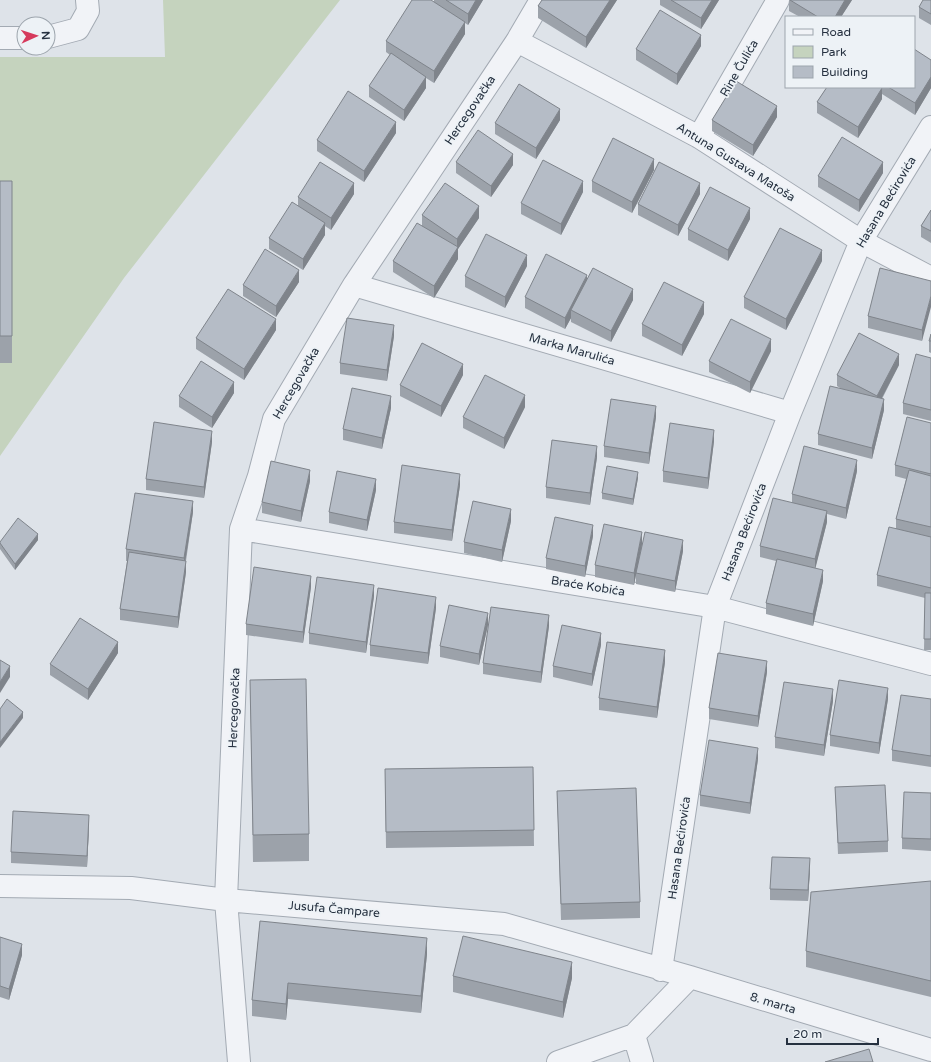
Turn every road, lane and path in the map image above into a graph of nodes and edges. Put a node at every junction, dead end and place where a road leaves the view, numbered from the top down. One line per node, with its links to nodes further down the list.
1 (88, 0): 4 (street)
2 (541, 0): 7 (street, Hercegovačka)
3 (778, 0): 9 (street, Rine Čulića)
4 (56, 35)
5 (0, 38): 6 (street)
6 (16, 38)
7 (517, 41): 9 (street, Antuna Gustava Matoša); 12 (street, Hercegovačka)
8 (931, 127): 10 (street, Hasana Bećirovića)
9 (700, 137): 10 (street, Antuna Gustava Matoša)
10 (861, 241): 11 (street, Antuna Gustava Matoša); 13 (street, Hasana Bećirovića)
11 (931, 278)
12 (354, 285): 13 (street, Marka Marulića); 14 (street, Hercegovačka)
13 (790, 412): 15 (street, Hasana Bećirovića)
14 (242, 529): 15 (street, Braće Kobića); 18 (street, Hercegovačka)
15 (715, 607): 16 (street, Braće Kobića); 19 (street, Hasana Bećirovića)
16 (931, 664)
17 (0, 886): 18 (street, Jusufa Čampare)
18 (226, 900): 19 (street, Jusufa Čampare); 23 (street, Hercegovačka)
19 (661, 970): 20 (street, 8. marta)
20 (690, 977): 21 (street); 22 (street, 8. marta)
21 (634, 1035): 24 (street); 25 (street)
22 (931, 1050)
23 (239, 1062)
24 (558, 1062)
25 (642, 1062)

